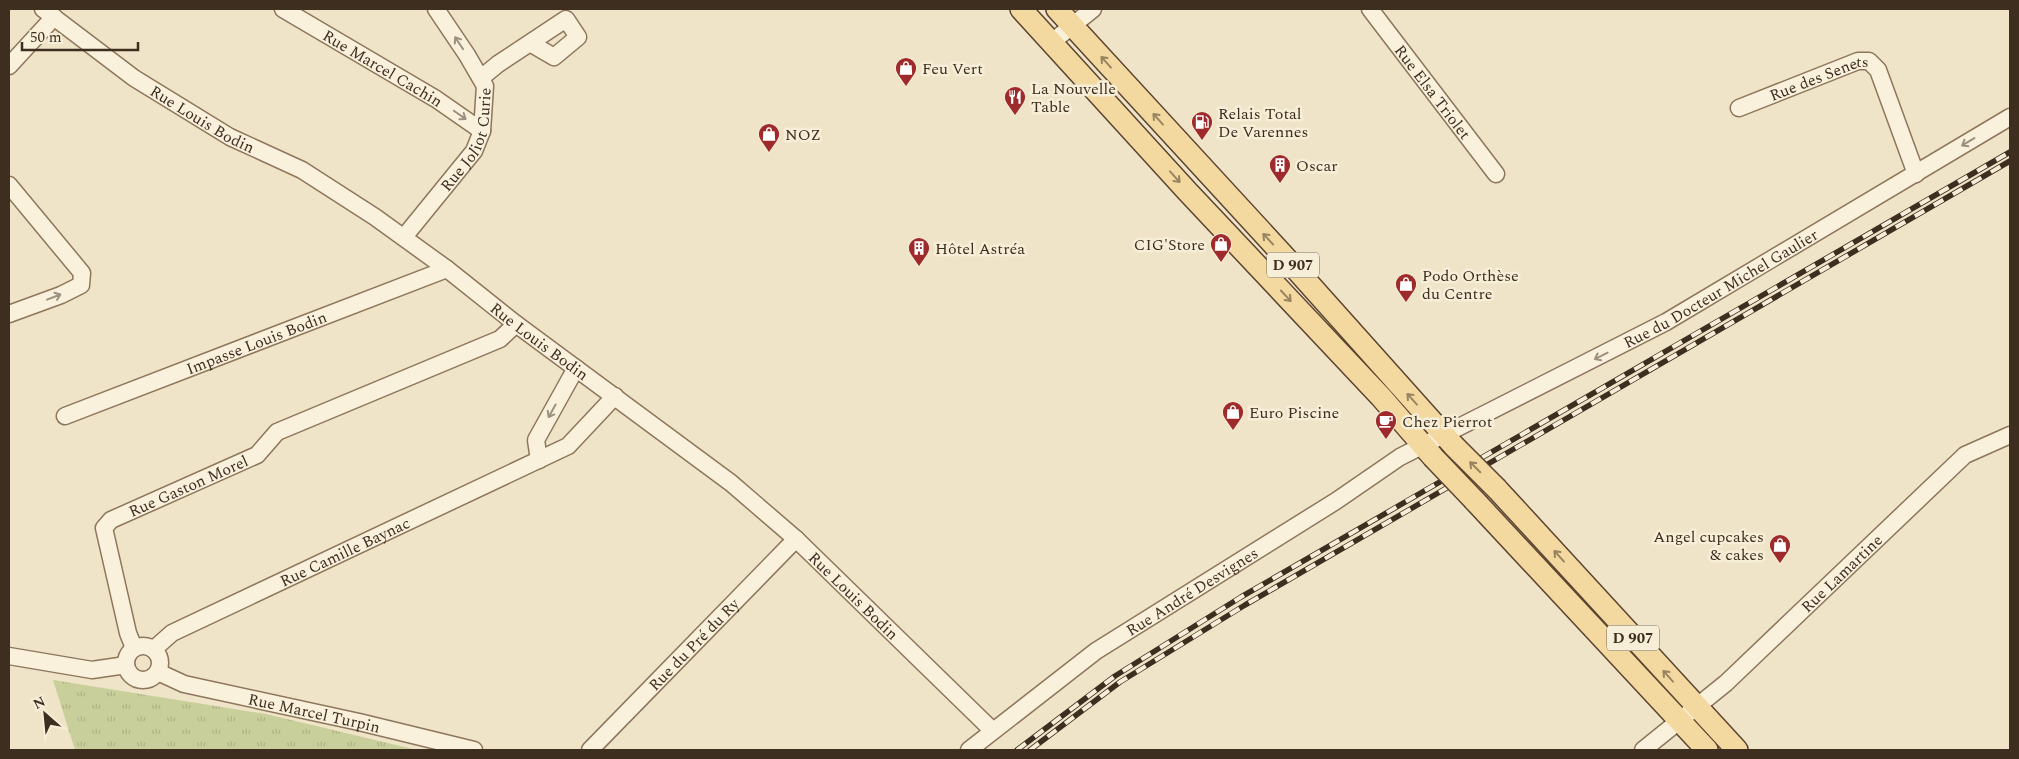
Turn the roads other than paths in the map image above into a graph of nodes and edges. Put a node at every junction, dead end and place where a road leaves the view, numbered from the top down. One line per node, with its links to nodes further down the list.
1 (283, 9): 15 (street, Rue Marcel Cachin, one-way to 15)
2 (436, 9): 12 (street, Rue Joliot Curie, one-way to 2)
3 (1022, 9): 9 (main road, D 907)
4 (1057, 9): 8 (main road, D 907)
5 (1093, 9): 8 (street)
6 (1370, 9): 16 (street, Rue Elsa Triolet)
7 (46, 11): 11 (street); 19 (street, Rue Louis Bodin)
8 (1072, 25): 9 (street); 27 (main road, D 907, one-way to 8)
9 (1052, 42): 27 (main road, D 907, one-way to 27)
10 (530, 43): 12 (street)
11 (9, 66)
12 (481, 78): 15 (street, Rue Joliot Curie)
13 (1740, 108): 17 (street, Rue des Senets)
14 (2010, 117): 17 (street, Rue du Docteur Michel Gaulier, one-way to 17)
15 (482, 131): 19 (street, Rue Joliot Curie)
16 (1496, 174)
17 (1916, 174): 27 (street, Rue du Docteur Michel Gaulier, one-way to 27)
18 (9, 185): 21 (street, one-way to 18)
19 (404, 237): 20 (street, Rue Louis Bodin)
20 (447, 269): 22 (street, Rue Louis Bodin); 25 (street, Impasse Louis Bodin)
21 (9, 314)
22 (516, 324): 23 (street, Rue Louis Bodin); 32 (street, Rue Gaston Morel)
23 (576, 368): 24 (street, Rue Louis Bodin); 28 (street, one-way to 28)
24 (615, 396): 28 (street, Rue Camille Baynac); 30 (street, Rue Louis Bodin)
25 (65, 416)
26 (2010, 435): 37 (street, Rue Lamartine)
27 (1439, 446): 29 (main road, D 907, bridge); 39 (street, Rue André Desvignes)
28 (539, 460): 33 (street, Rue Camille Baynac)
29 (1486, 494): 31 (main road, D 907); 37 (main road, D 907, one-way to 29)
30 (796, 539): 39 (street, Rue Louis Bodin); 41 (street, Rue du Pré du Ry)
31 (1549, 580): 37 (street); 38 (main road, D 907)
32 (134, 648): 33 (street); 35 (street)
33 (154, 649): 36 (street)
34 (9, 656): 35 (street)
35 (126, 666): 36 (street)
36 (158, 672): 40 (street, Rue Marcel Turpin)
37 (1696, 706): 38 (street, Rue Lamartine); 46 (main road, D 907)
38 (1679, 720): 43 (street, Rue Lamartine); 44 (main road, D 907); 45 (street)
39 (993, 731): 42 (street, Rue André Desvignes)
40 (474, 750)
41 (590, 750)
42 (969, 750)
43 (1643, 750)
44 (1707, 750)
45 (1726, 750)
46 (1737, 750)

